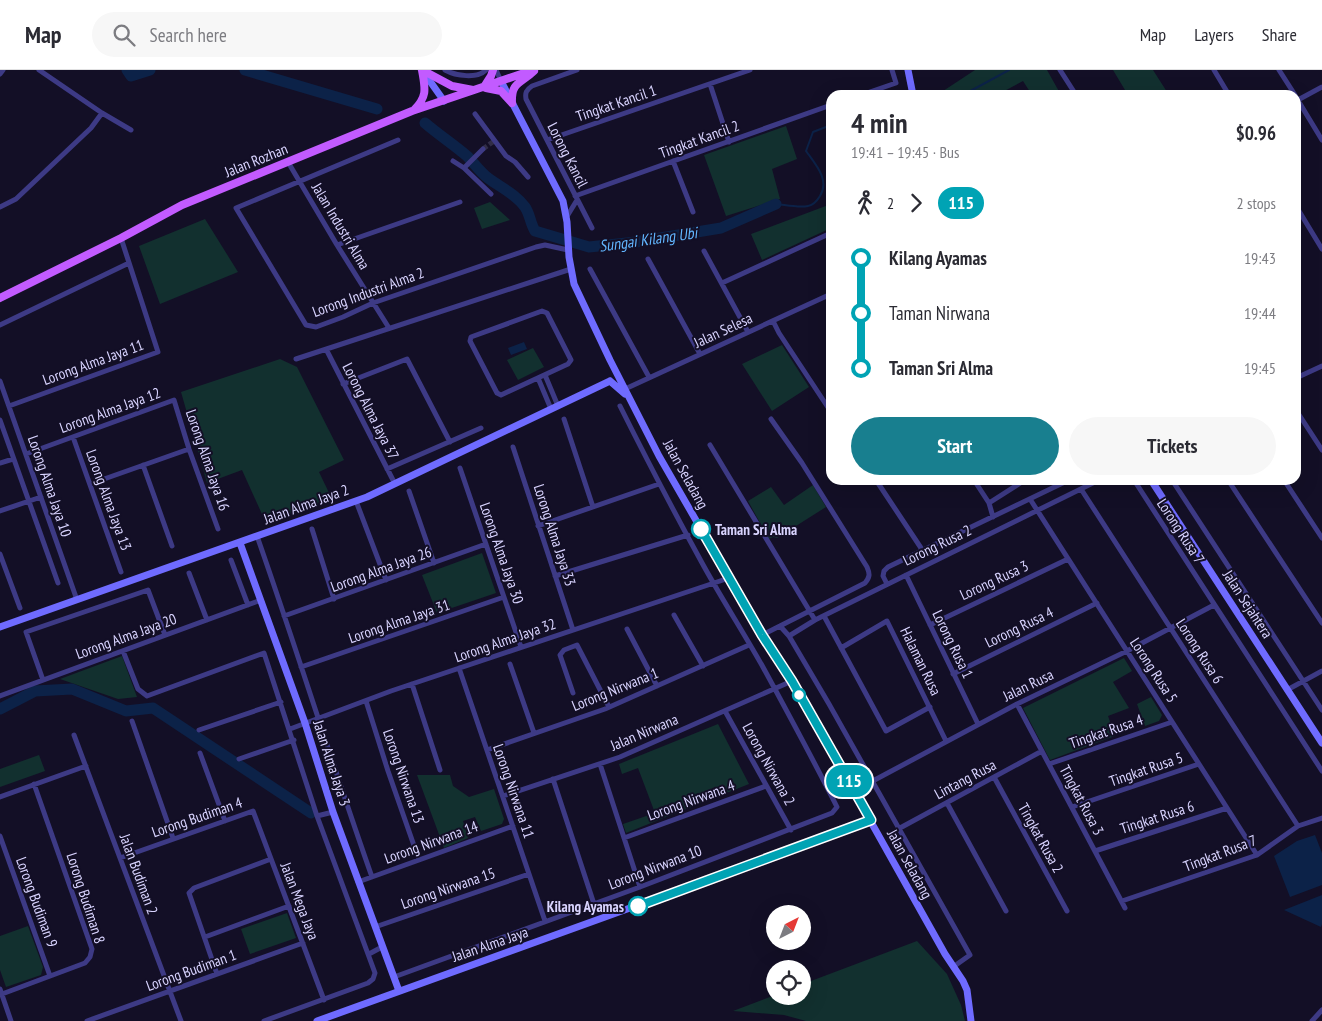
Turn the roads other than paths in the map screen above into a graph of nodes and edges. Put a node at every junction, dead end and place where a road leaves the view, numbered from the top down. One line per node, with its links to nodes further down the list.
1 (3, 70): 15 (street)
2 (39, 70): 32 (street)
3 (422, 70): 20 (main road); 27 (street); 31 (main road)
4 (445, 70): 5 (street)
5 (486, 70)
6 (494, 70): 16 (street); 18 (main road)
7 (534, 70): 16 (main road, Jalan Rozhan); 28 (main road)
8 (578, 70): 36 (street, Lorong Kancil)
9 (750, 70): 17 (street, Tingkat Kancil 1)
10 (892, 70): 21 (street)
11 (908, 70): 22 (street)
12 (1060, 70): 23 (street)
13 (1214, 70): 24 (street)
14 (1279, 70): 25 (street)
15 (0, 74)
16 (501, 81): 18 (main road, Jalan Rozhan); 28 (street, Jalan Seladang)
17 (710, 84): 36 (street, Tingkat Kancil 1); 38 (street)
18 (484, 87): 20 (main road, Jalan Rozhan); 28 (main road)
19 (1322, 87): 26 (street)
20 (475, 90): 27 (main road, Jalan Rozhan)
21 (876, 90)
22 (912, 90)
23 (1073, 90)
24 (1226, 90)
25 (1291, 90)
26 (1301, 96)
27 (444, 101): 31 (main road, Jalan Rozhan)
28 (512, 102): 52 (street, Jalan Seladang)
29 (1301, 106): 37 (street)
30 (826, 108): 38 (street, Tingkat Kancil 2)
31 (412, 112): 41 (main road, Jalan Rozhan)
32 (102, 113): 34 (street); 49 (street)
33 (474, 114): 44 (street)
34 (131, 130)
35 (398, 140): 45 (street)
36 (547, 140): 47 (street, Lorong Kancil)
37 (1322, 140)
38 (729, 142): 42 (street, Tingkat Kancil 2)
39 (483, 149): 43 (street)
40 (453, 161): 43 (street)
41 (288, 162): 45 (street, Jalan Industri Alma); 55 (main road, Jalan Rozhan)
42 (674, 162): 47 (street, Tingkat Kancil 2); 50 (street)
43 (465, 167): 46 (street)
44 (528, 177)
45 (299, 182): 56 (street, Jalan Industri Alma); 67 (street, Lorong Industri Alma 2)
46 (491, 194)
47 (576, 198): 52 (street); 53 (street, Lorong Kancil)
48 (460, 202): 56 (street)
49 (0, 207)
50 (693, 212)
51 (1301, 214): 58 (street)
52 (567, 220): 57 (street, Jalan Seladang)
53 (592, 228)
54 (826, 235): 64 (street)
55 (120, 238): 61 (street, Lorong Alma Jaya 11); 66 (main road, Jalan Rozhan)
56 (337, 245): 67 (street, Jalan Industri Alma)
57 (568, 247): 63 (street, Jalan Seladang); 67 (street, Lorong Industri Alma 2)
58 (1322, 249)
59 (704, 250): 64 (street)
60 (648, 259): 73 (street)
61 (129, 263): 69 (street); 88 (street, Lorong Alma Jaya 11)
62 (590, 268): 80 (street)
63 (571, 269): 70 (street); 75 (street, Jalan Seladang)
64 (722, 283): 71 (street)
65 (826, 296): 68 (street, Jalan Selesa)
66 (0, 298)
67 (373, 303): 70 (street, Jalan Industri Alma)
68 (774, 320): 71 (street, Jalan Selesa); 87 (street)
69 (0, 326)
70 (389, 328): 72 (street)
71 (748, 332): 73 (street, Jalan Selesa)
72 (326, 349): 74 (street); 83 (street, Lorong Alma Jaya 37)
73 (700, 354): 80 (street, Jalan Selesa)
74 (296, 359)
75 (610, 360): 82 (street); 84 (street, Jalan Seladang)
76 (1322, 366): 78 (street)
77 (545, 375): 79 (street); 79 (street); 90 (street)
78 (1301, 376)
79 (538, 378): 90 (street)
80 (649, 378): 84 (street, Jalan Selesa)
81 (0, 381): 88 (street, Lorong Alma Jaya 10)
82 (610, 381): 86 (street); 90 (street, Jalan Alma Jaya 2)
83 (343, 384): 97 (street); 107 (street, Lorong Alma Jaya 37)
84 (625, 389): 86 (street, Jalan Seladang)
85 (174, 400): 96 (street, Lorong Alma Jaya 12); 100 (street, Lorong Alma Jaya 16)
86 (630, 400): 150 (street, Jalan Seladang)
87 (826, 404)
88 (9, 406): 102 (street, Lorong Alma Jaya 10)
89 (620, 406): 110 (street, Jalan Seladang)
90 (554, 407): 109 (street, Jalan Alma Jaya 2)
91 (1301, 418): 101 (street)
92 (564, 419): 128 (street)
93 (771, 419): 154 (street)
94 (0, 420): 103 (street, Lorong Alma Jaya 10)
95 (482, 428): 97 (street)
96 (73, 437): 102 (street, Lorong Alma Jaya 12); 108 (street, Lorong Alma Jaya 13)
97 (450, 442): 107 (street)
98 (710, 445): 165 (street)
99 (513, 446): 132 (street, Lorong Alma Jaya 33)
100 (189, 449): 105 (street); 133 (street, Lorong Alma Jaya 16)
101 (1322, 450)
102 (26, 454): 123 (street, Lorong Alma Jaya 10)
103 (14, 458): 104 (street); 125 (street, Lorong Alma Jaya 10)
104 (0, 463)
105 (143, 465): 108 (street); 140 (street)
106 (460, 468): 139 (street, Lorong Alma Jaya 30)
107 (387, 470): 109 (street, Lorong Alma Jaya 37)
108 (90, 484): 146 (street, Lorong Alma Jaya 13)
109 (395, 484): 126 (street, Jalan Alma Jaya 2)
110 (659, 484): 128 (street); 135 (street, Jalan Seladang)
111 (879, 485): 141 (street)
112 (977, 485): 127 (street)
113 (1017, 485): 127 (street)
114 (1059, 485): 124 (street)
115 (1090, 485): 121 (street, Lorong Rusa 2)
116 (1137, 485): 163 (street, Lorong Rusa 7)
117 (1154, 485): 199 (street, Jalan Sejahtera)
118 (1175, 485): 194 (street)
119 (1231, 485): 171 (street)
120 (1287, 485): 137 (street)
121 (1082, 489): 129 (street, Lorong Rusa 2); 175 (street, Lorong Rusa 6)
122 (409, 491): 145 (street)
123 (41, 497): 125 (street); 159 (street, Lorong Alma Jaya 10)
124 (1030, 499): 129 (street, Lorong Rusa 5); 131 (street)
125 (28, 501): 130 (street); 152 (street, Lorong Alma Jaya 10)
126 (356, 501): 136 (street, Jalan Alma Jaya 2); 151 (street)
127 (989, 503): 131 (street)
128 (593, 507): 132 (street)
129 (1037, 510): 143 (street, Lorong Rusa 5); 148 (street, Lorong Rusa 2)
130 (0, 512)
131 (993, 517): 141 (street)
132 (538, 526): 149 (street, Lorong Alma Jaya 33)
133 (218, 529)
134 (312, 529): 158 (street)
135 (688, 535): 149 (street); 153 (street, Jalan Seladang)
136 (257, 536): 138 (street, Jalan Alma Jaya 2); 167 (street, Jalan Alma Jaya 3)
137 (1322, 538)
138 (240, 543): 159 (street, Jalan Alma Jaya 2); 160 (street, Jalan Alma Jaya 3)
139 (486, 544): 145 (street, Lorong Alma Jaya 26); 157 (street, Lorong Alma Jaya 30)
140 (172, 546)
141 (923, 551): 155 (street)
142 (0, 554): 164 (street)
143 (1068, 559): 161 (street, Lorong Rusa 5); 172 (street, Lorong Rusa 3)
144 (231, 560): 162 (street)
145 (434, 563): 151 (street, Lorong Alma Jaya 26)
146 (121, 572)
147 (189, 573): 169 (street)
148 (906, 575): 155 (street, Lorong Rusa 2); 172 (street, Lorong Rusa 1)
149 (555, 576): 177 (street, Lorong Alma Jaya 33)
150 (729, 578): 153 (street, Lorong Alma Jaya 32); 179 (street, Jalan Seladang)
151 (386, 580): 158 (street, Lorong Alma Jaya 26)
152 (58, 583)
153 (714, 583): 177 (street, Lorong Alma Jaya 32); 181 (street, Jalan Seladang)
154 (866, 583): 156 (street); 165 (street)
155 (887, 584): 156 (street, Lorong Rusa 2)
156 (870, 592): 168 (street, Lorong Rusa 2)
157 (504, 597): 182 (street, Lorong Alma Jaya 30); 188 (street, Lorong Alma Jaya 31)
158 (334, 599): 167 (street, Lorong Alma Jaya 26)
159 (77, 600): 174 (street, Jalan Alma Jaya 2)
160 (261, 600): 162 (street, Lorong Alma Jaya 20); 212 (street, Jalan Alma Jaya 3)
161 (1097, 603): 185 (street, Lorong Rusa 5); 191 (street, Lorong Rusa 4)
162 (248, 605): 169 (street, Lorong Alma Jaya 20)
163 (1214, 606): 175 (street, Jalan Rusa); 230 (street, Lorong Rusa 7)
164 (20, 608)
165 (809, 611): 170 (street); 173 (street)
166 (674, 615): 187 (street)
167 (284, 616): 188 (street, Jalan Alma Jaya 3)
168 (824, 616): 170 (street, Lorong Rusa 2); 183 (street, Halaman Rusa)
169 (207, 620): 178 (street, Lorong Alma Jaya 20)
170 (815, 620): 180 (street, Lorong Rusa 2)
171 (1322, 623)
172 (930, 625): 191 (street, Lorong Rusa 1)
173 (780, 626): 179 (street); 180 (street)
174 (0, 627)
175 (1171, 628): 185 (street, Jalan Rusa); 250 (street, Lorong Rusa 6)
176 (626, 629): 196 (street)
177 (573, 630): 182 (street, Lorong Alma Jaya 32)
178 (165, 635): 184 (street, Lorong Alma Jaya 20); 192 (street)
179 (762, 635): 193 (street, Jalan Seladang)
180 (789, 636): 233 (street)
181 (749, 645): 187 (street, Lorong Nirwana 1); 197 (street, Jalan Seladang)
182 (521, 647): 189 (street, Lorong Alma Jaya 32)
183 (841, 648): 206 (street, Halaman Rusa); 206 (street, Halaman Rusa)
184 (124, 650): 192 (street, Lorong Alma Jaya 20); 203 (street, Jalan Alma Jaya 3)
185 (1127, 651): 204 (street, Jalan Rusa); 211 (street, Lorong Rusa 5)
186 (510, 664): 216 (street)
187 (703, 666): 196 (street, Lorong Nirwana 1)
188 (302, 668): 209 (street, Jalan Alma Jaya 3)
189 (459, 668): 195 (street, Lorong Alma Jaya 32); 221 (street, Lorong Nirwana 11)
190 (1322, 671): 194 (street)
191 (954, 674): 213 (street, Lorong Rusa 1)
192 (43, 680): 201 (street, Lorong Alma Jaya 20)
193 (792, 681): 197 (street, Jalan Nirwana); 236 (street, Jalan Seladang)
194 (1304, 681): 199 (street); 207 (street)
195 (412, 684): 202 (street, Lorong Alma Jaya 32); 229 (street)
196 (657, 686): 205 (street, Lorong Nirwana 1)
197 (774, 688): 208 (street, Jalan Nirwana); 240 (street, Jalan Seladang)
198 (0, 689): 201 (street)
199 (1287, 690): 220 (street, Jalan Sejahtera)
200 (573, 693): 205 (street)
201 (1, 695)
202 (366, 701): 209 (street, Lorong Alma Jaya 32); 260 (street, Lorong Nirwana 13)
203 (281, 702): 214 (street, Jalan Alma Jaya 3); 215 (street)
204 (1017, 704): 213 (street, Jalan Rusa); 222 (street, Tingkat Rusa 3)
205 (609, 707): 216 (street, Lorong Nirwana 1)
206 (930, 707): 219 (street, Halaman Rusa)
207 (1322, 710)
208 (725, 711): 225 (street, Jalan Nirwana); 235 (street, Lorong Nirwana 2)
209 (319, 718): 212 (street, Lorong Alma Jaya 32); 262 (street, Jalan Alma Jaya 3)
210 (132, 721): 254 (street)
211 (1172, 722): 226 (street, Tingkat Rusa 4); 227 (street, Lorong Rusa 5)
212 (305, 723): 214 (street, Lorong Alma Jaya 32); 244 (street, Jalan Alma Jaya 3)
213 (978, 724): 219 (street, Jalan Rusa)
214 (290, 729): 218 (street, Jalan Alma Jaya 3)
215 (199, 730)
216 (534, 733): 221 (street, Lorong Nirwana 1)
217 (74, 735): 228 (street, Jalan Budiman 2)
218 (294, 740): 224 (street); 245 (street, Jalan Alma Jaya 3)
219 (946, 742): 233 (street, Jalan Rusa)
220 (1322, 743)
221 (486, 750): 237 (street, Lorong Nirwana 11)
222 (1042, 751): 226 (street, Tingkat Rusa 3); 231 (street, Lintang Rusa)
223 (200, 753): 248 (street)
224 (239, 759)
225 (600, 764): 232 (street, Jalan Nirwana); 255 (street)
226 (1049, 764): 241 (street, Tingkat Rusa 3)
227 (1199, 764): 241 (street, Tingkat Rusa 5); 242 (street, Lorong Rusa 5)
228 (86, 766): 234 (street); 258 (street, Jalan Budiman 2)
229 (440, 770)
230 (1322, 771)
231 (994, 777): 239 (street, Lintang Rusa); 270 (street, Tingkat Rusa 2)
232 (553, 779): 237 (street, Jalan Nirwana); 266 (street)
233 (873, 781): 236 (street, Jalan Rusa); 251 (street)
234 (34, 784): 238 (street); 279 (street, Lorong Budiman 8)
235 (766, 786): 252 (street, Lorong Nirwana 2); 255 (street, Lorong Nirwana 4)
236 (854, 791): 247 (street, Jalan Seladang)
237 (503, 796): 249 (street, Lorong Nirwana 11)
238 (0, 797)
239 (947, 803): 251 (street, Lintang Rusa); 269 (street)
240 (837, 807): 252 (street, Lorong Nirwana 10)
241 (1072, 807): 256 (street, Tingkat Rusa 3)
242 (1227, 808): 256 (street, Tingkat Rusa 6); 257 (street, Lorong Rusa 5)
243 (253, 811): 248 (street, Lorong Budiman 4); 259 (street, Jalan Mega Jaya)
244 (333, 812): 245 (street); 263 (street, Jalan Alma Jaya 3)
245 (317, 816): 276 (street, Jalan Alma Jaya 3)
246 (1322, 818): 250 (street, Tingkat Rusa 7)
247 (871, 820): 277 (street, Jalan Seladang); 283 (street, Jalan Alma Jaya)
248 (225, 821): 254 (street, Lorong Budiman 4)
249 (512, 826): 260 (street, Lorong Nirwana 14); 261 (street, Lorong Nirwana 11)
250 (1298, 826): 257 (street, Tingkat Rusa 7)
251 (900, 828): 277 (street)
252 (791, 830): 264 (street, Lorong Nirwana 10)
253 (0, 836): 279 (street, Lorong Budiman 9)
254 (173, 838): 258 (street, Lorong Budiman 4)
255 (624, 838): 264 (street)
256 (1095, 851): 265 (street, Tingkat Rusa 3)
257 (1257, 855): 265 (street, Tingkat Rusa 7)
258 (120, 858): 282 (street, Jalan Budiman 2)
259 (271, 858): 267 (street, Jalan Mega Jaya); 273 (street)
260 (419, 860): 262 (street, Lorong Nirwana 14)
261 (529, 874): 271 (street, Lorong Nirwana 11); 272 (street, Lorong Nirwana 15)
262 (372, 877): 263 (street, Lorong Nirwana 14)
263 (358, 882): 272 (street, Jalan Alma Jaya 3)
264 (640, 888): 266 (street, Lorong Nirwana 10)
265 (1122, 901): 268 (street, Tingkat Rusa 3)
266 (594, 904): 271 (street, Lorong Nirwana 10)
267 (289, 906): 273 (street); 274 (street, Jalan Mega Jaya)
268 (1126, 908)
269 (1006, 911)
270 (1067, 911)
271 (545, 921): 280 (street, Lorong Nirwana 10)
272 (375, 927): 275 (street, Jalan Alma Jaya 3)
273 (205, 937): 278 (street)
274 (303, 943): 278 (street, Lorong Budiman 1); 284 (street, Jalan Mega Jaya)
275 (382, 947): 276 (street); 280 (street, Jalan Alma Jaya 3)
276 (369, 954): 284 (street, Jalan Alma Jaya 3)
277 (953, 967): 291 (street, Jalan Seladang)
278 (218, 974): 282 (street, Lorong Budiman 1)
279 (50, 976): 281 (street, Lorong Budiman 8)
280 (394, 977): 283 (street, Jalan Alma Jaya 3)
281 (1, 991): 286 (street)
282 (170, 991): 287 (street, Lorong Budiman 1); 288 (street, Jalan Budiman 2)
283 (399, 991): 290 (street, Jalan Alma Jaya)
284 (324, 1000): 289 (street)
285 (1322, 1011): 292 (street)
286 (11, 1021)
287 (87, 1021)
288 (181, 1021)
289 (264, 1021)
290 (317, 1021)
291 (971, 1021)
292 (1312, 1021)

